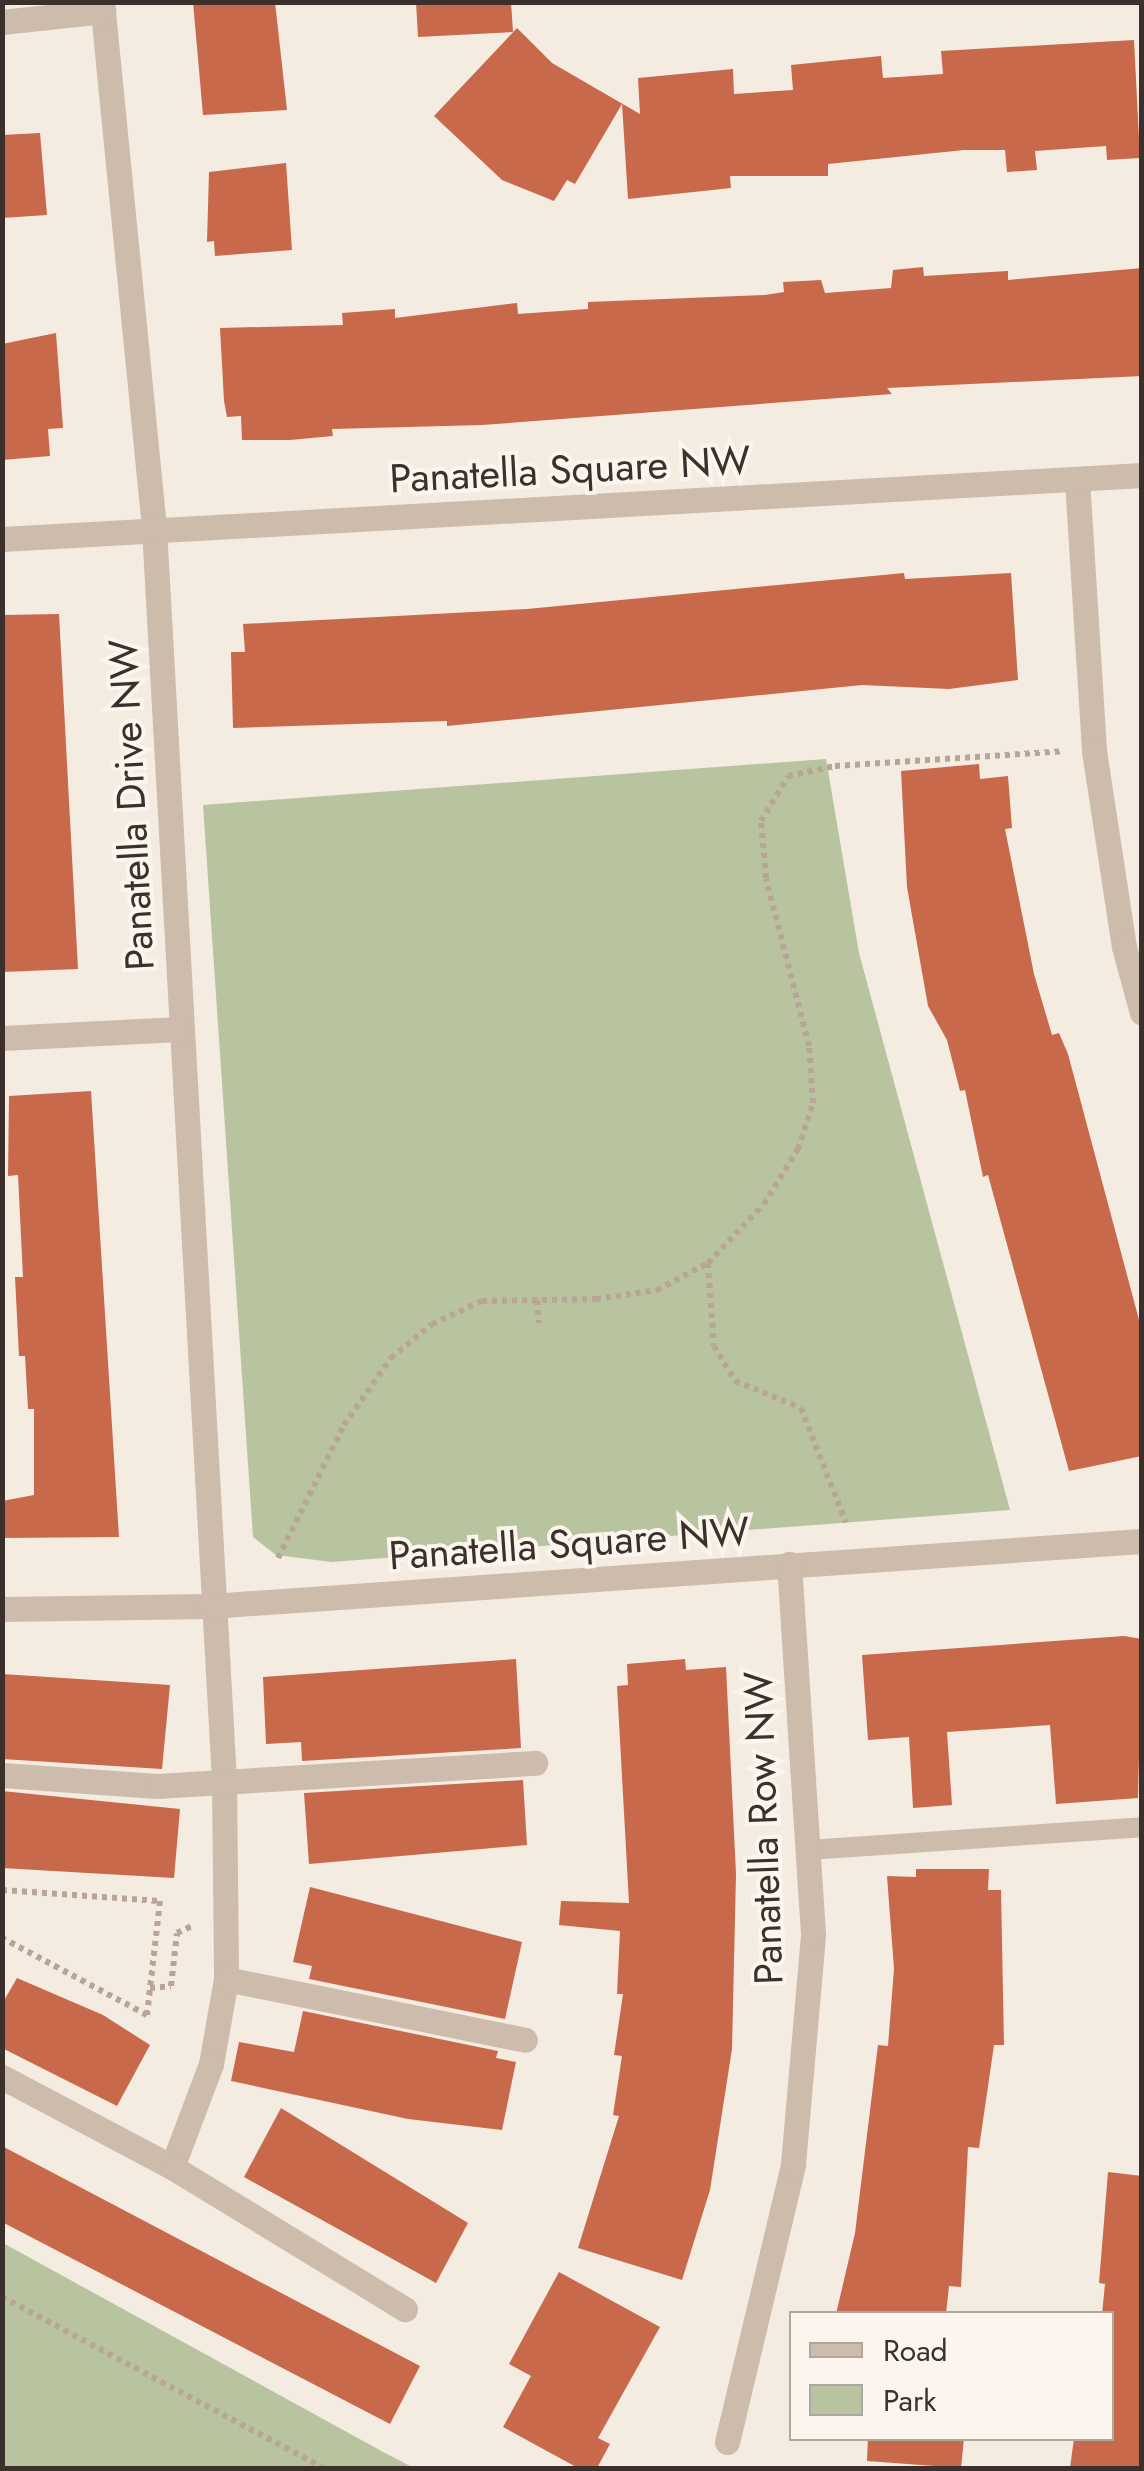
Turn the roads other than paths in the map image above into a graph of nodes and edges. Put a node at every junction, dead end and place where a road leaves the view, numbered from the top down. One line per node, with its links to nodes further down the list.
1 (102, 7): 2 (street); 5 (street, Panatella Drive NW)
2 (2, 22)
3 (1142, 475): 4 (street, Panatella Square NW)
4 (1077, 480): 5 (street, Panatella Square NW); 7 (street)
5 (154, 528): 6 (street, Panatella Square NW); 8 (street, Panatella Drive NW)
6 (2, 540)
7 (1142, 1013)
8 (180, 1029): 9 (street); 12 (street, Panatella Drive NW)
9 (2, 1038)
10 (1142, 1541): 11 (street, Panatella Square NW)
11 (789, 1564): 12 (street, Panatella Square NW); 18 (street, Panatella Row NW)
12 (210, 1606): 13 (street, Panatella Square NW); 16 (street, Panatella Drive NW)
13 (2, 1609)
14 (535, 1762): 16 (street)
15 (2, 1775): 16 (street)
16 (224, 1780): 19 (street, Panatella Drive NW)
17 (1142, 1828): 18 (lane)
18 (808, 1850): 24 (street, Panatella Row NW)
19 (226, 1979): 20 (street); 22 (street, Panatella Drive NW)
20 (525, 2040)
21 (2, 2077): 22 (street)
22 (172, 2167): 23 (street)
23 (405, 2310)
24 (727, 2442)

